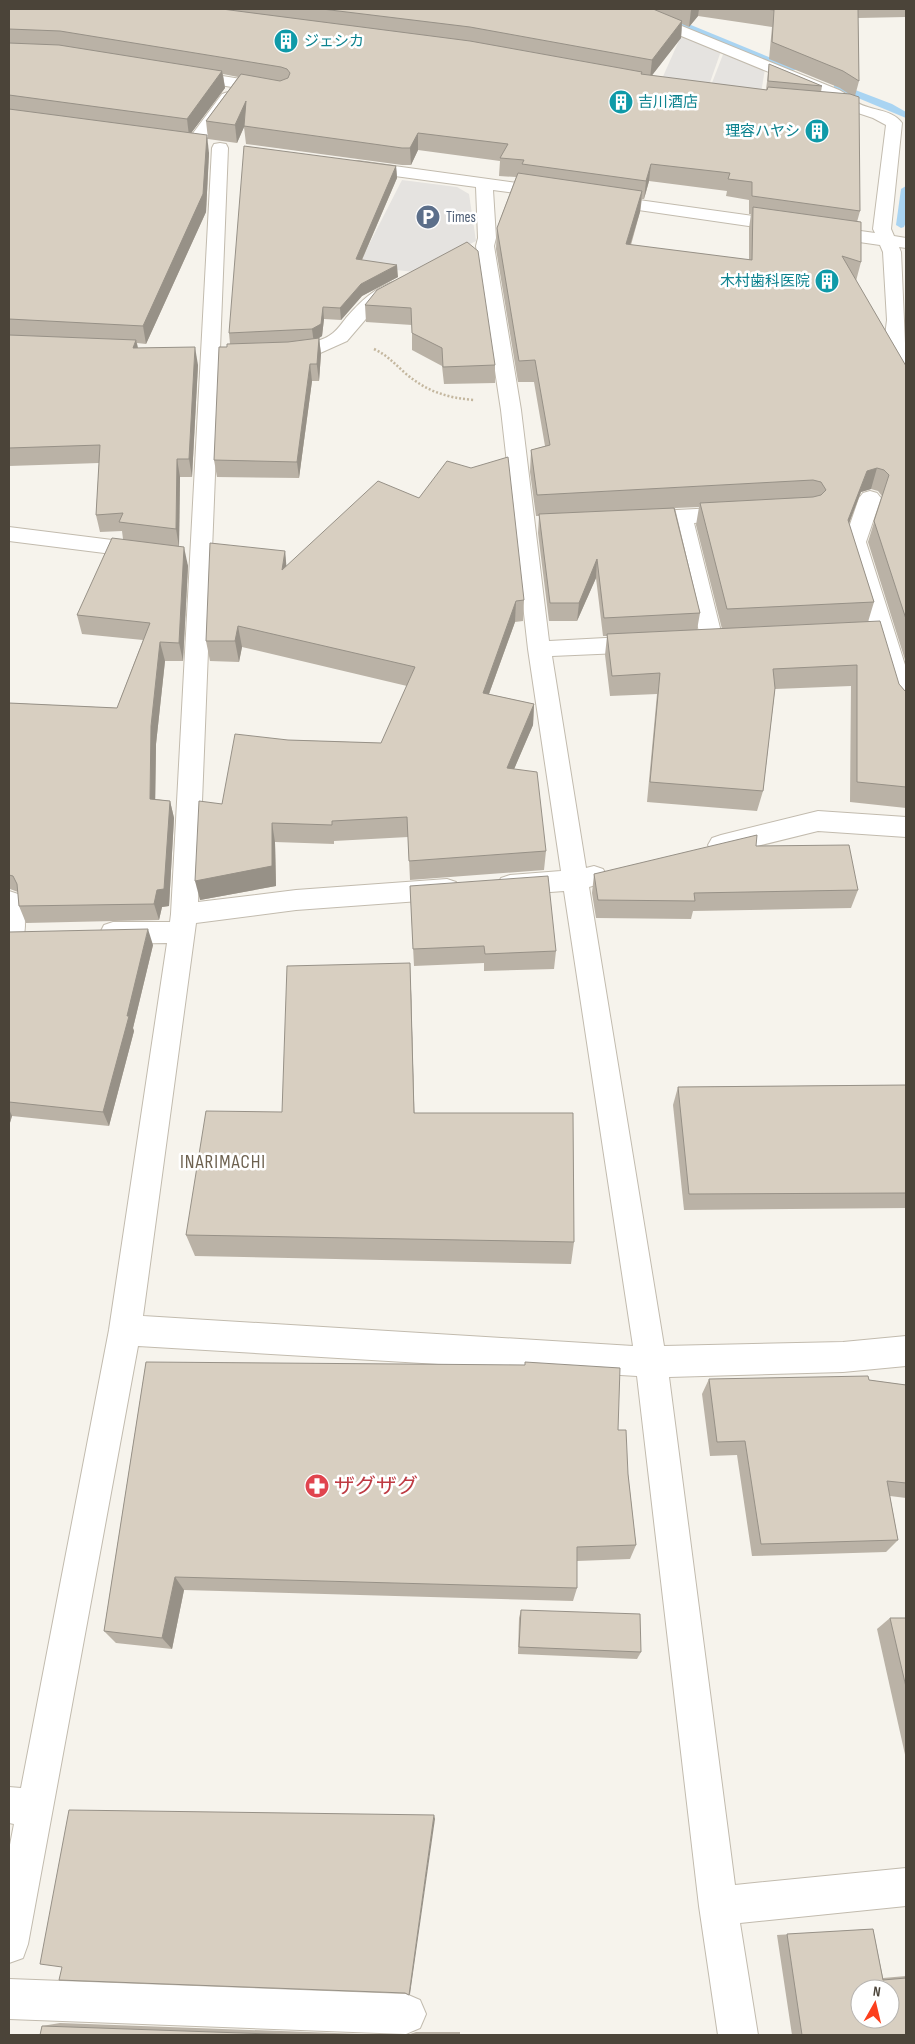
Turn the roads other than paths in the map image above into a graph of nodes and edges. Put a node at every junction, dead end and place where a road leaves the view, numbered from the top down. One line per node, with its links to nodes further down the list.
1 (628, 9): 6 (street)
2 (170, 72): 3 (street)
3 (238, 84): 4 (street); 9 (street)
4 (282, 91)
5 (820, 103): 6 (street)
6 (849, 105): 7 (street)
7 (900, 121): 16 (street)
8 (175, 141): 9 (street)
9 (194, 144): 10 (street)
10 (220, 148): 11 (street); 27 (street)
11 (240, 150)
12 (338, 163): 13 (street)
13 (484, 183): 14 (street); 30 (street)
14 (567, 195)
15 (586, 198): 16 (street)
16 (886, 241): 17 (street); 19 (street)
17 (906, 243)
18 (411, 279): 20 (street)
19 (901, 320): 21 (street)
20 (271, 352)
21 (906, 360)
22 (870, 498): 31 (street)
23 (759, 512): 24 (street)
24 (682, 517): 25 (street); 28 (street)
25 (623, 520)
26 (9, 534): 27 (street)
27 (181, 556): 37 (street)
28 (712, 640)
29 (664, 643): 30 (street)
30 (539, 649): 35 (street)
31 (906, 704)
32 (906, 828): 33 (street)
33 (702, 850)
34 (615, 870): 35 (street)
35 (577, 880): 37 (street); 42 (street)
36 (9, 901): 39 (street)
37 (182, 923): 38 (street); 40 (street)
38 (92, 934)
39 (18, 935)
40 (125, 1330): 42 (street); 43 (street)
41 (906, 1351): 42 (street)
42 (651, 1362): 45 (street)
43 (23, 1806): 46 (street)
44 (906, 1887): 45 (street)
45 (718, 1906): 49 (street)
46 (9, 1944)
47 (9, 1999): 48 (street)
48 (406, 2014)
49 (738, 2035)

